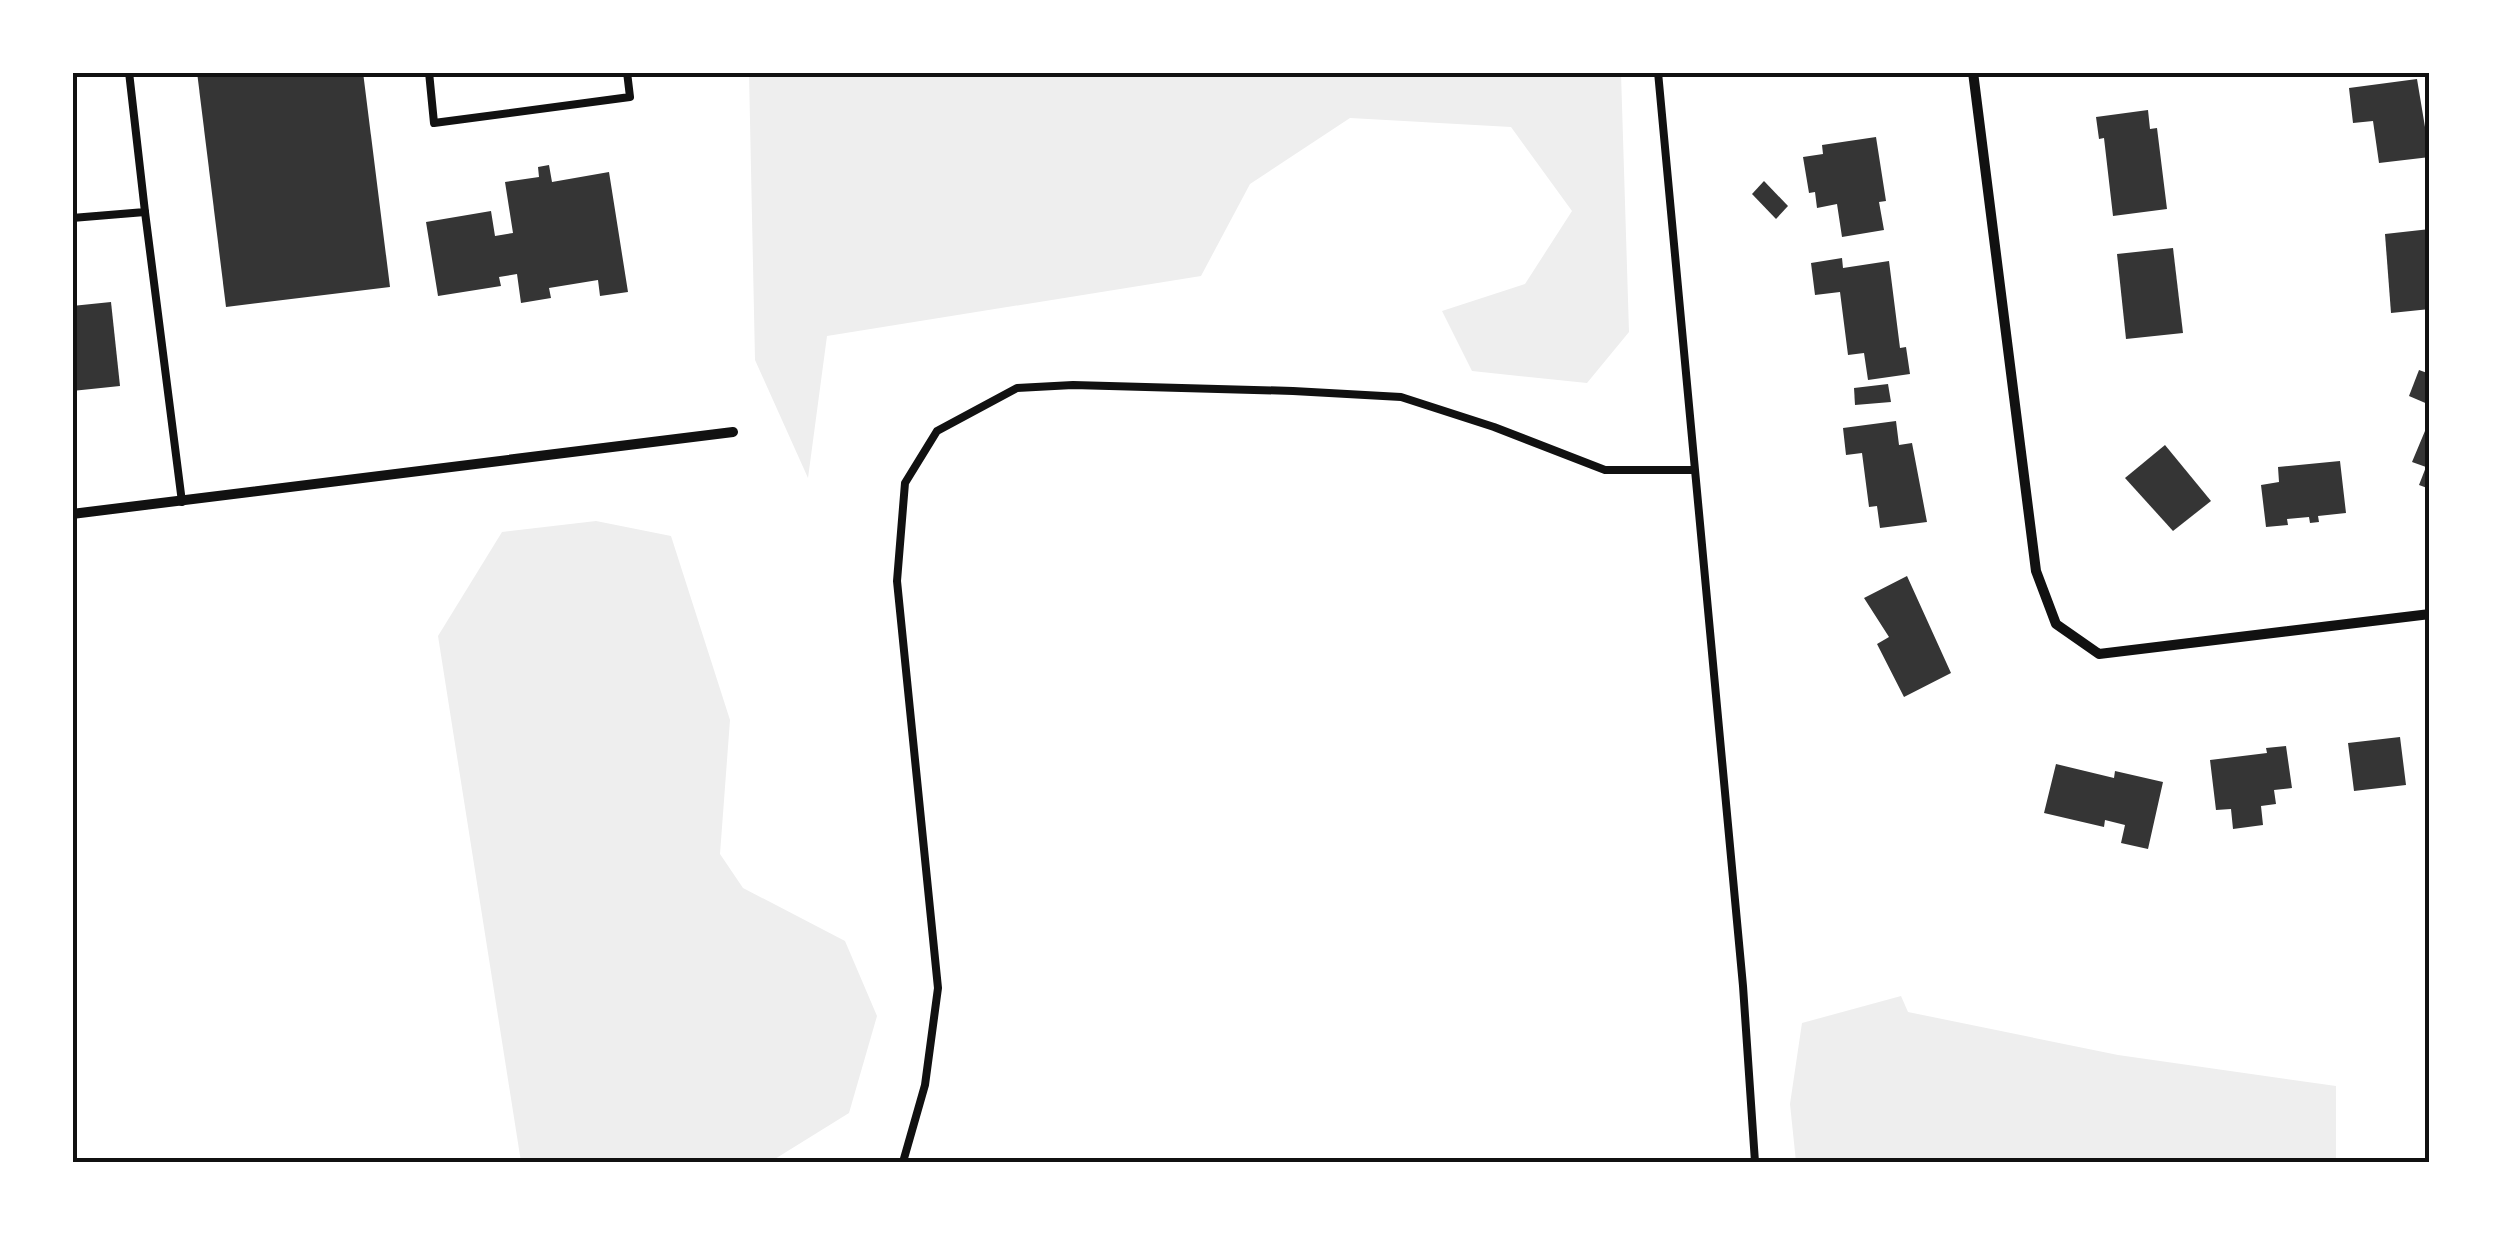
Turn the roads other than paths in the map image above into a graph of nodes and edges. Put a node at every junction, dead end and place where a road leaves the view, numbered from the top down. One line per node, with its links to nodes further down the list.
1 (129, 72): 6 (lane)
2 (428, 72): 3 (lane)
3 (627, 72)
4 (1658, 72): 9 (lane)
5 (1973, 72): 12 (street)
6 (145, 212): 7 (lane); 10 (lane)
7 (72, 218)
8 (733, 432): 10 (street)
9 (1693, 470): 13 (lane); 14 (lane)
10 (182, 502): 11 (street)
11 (72, 514)
12 (2430, 614)
13 (904, 1162)
14 (1755, 1162)

